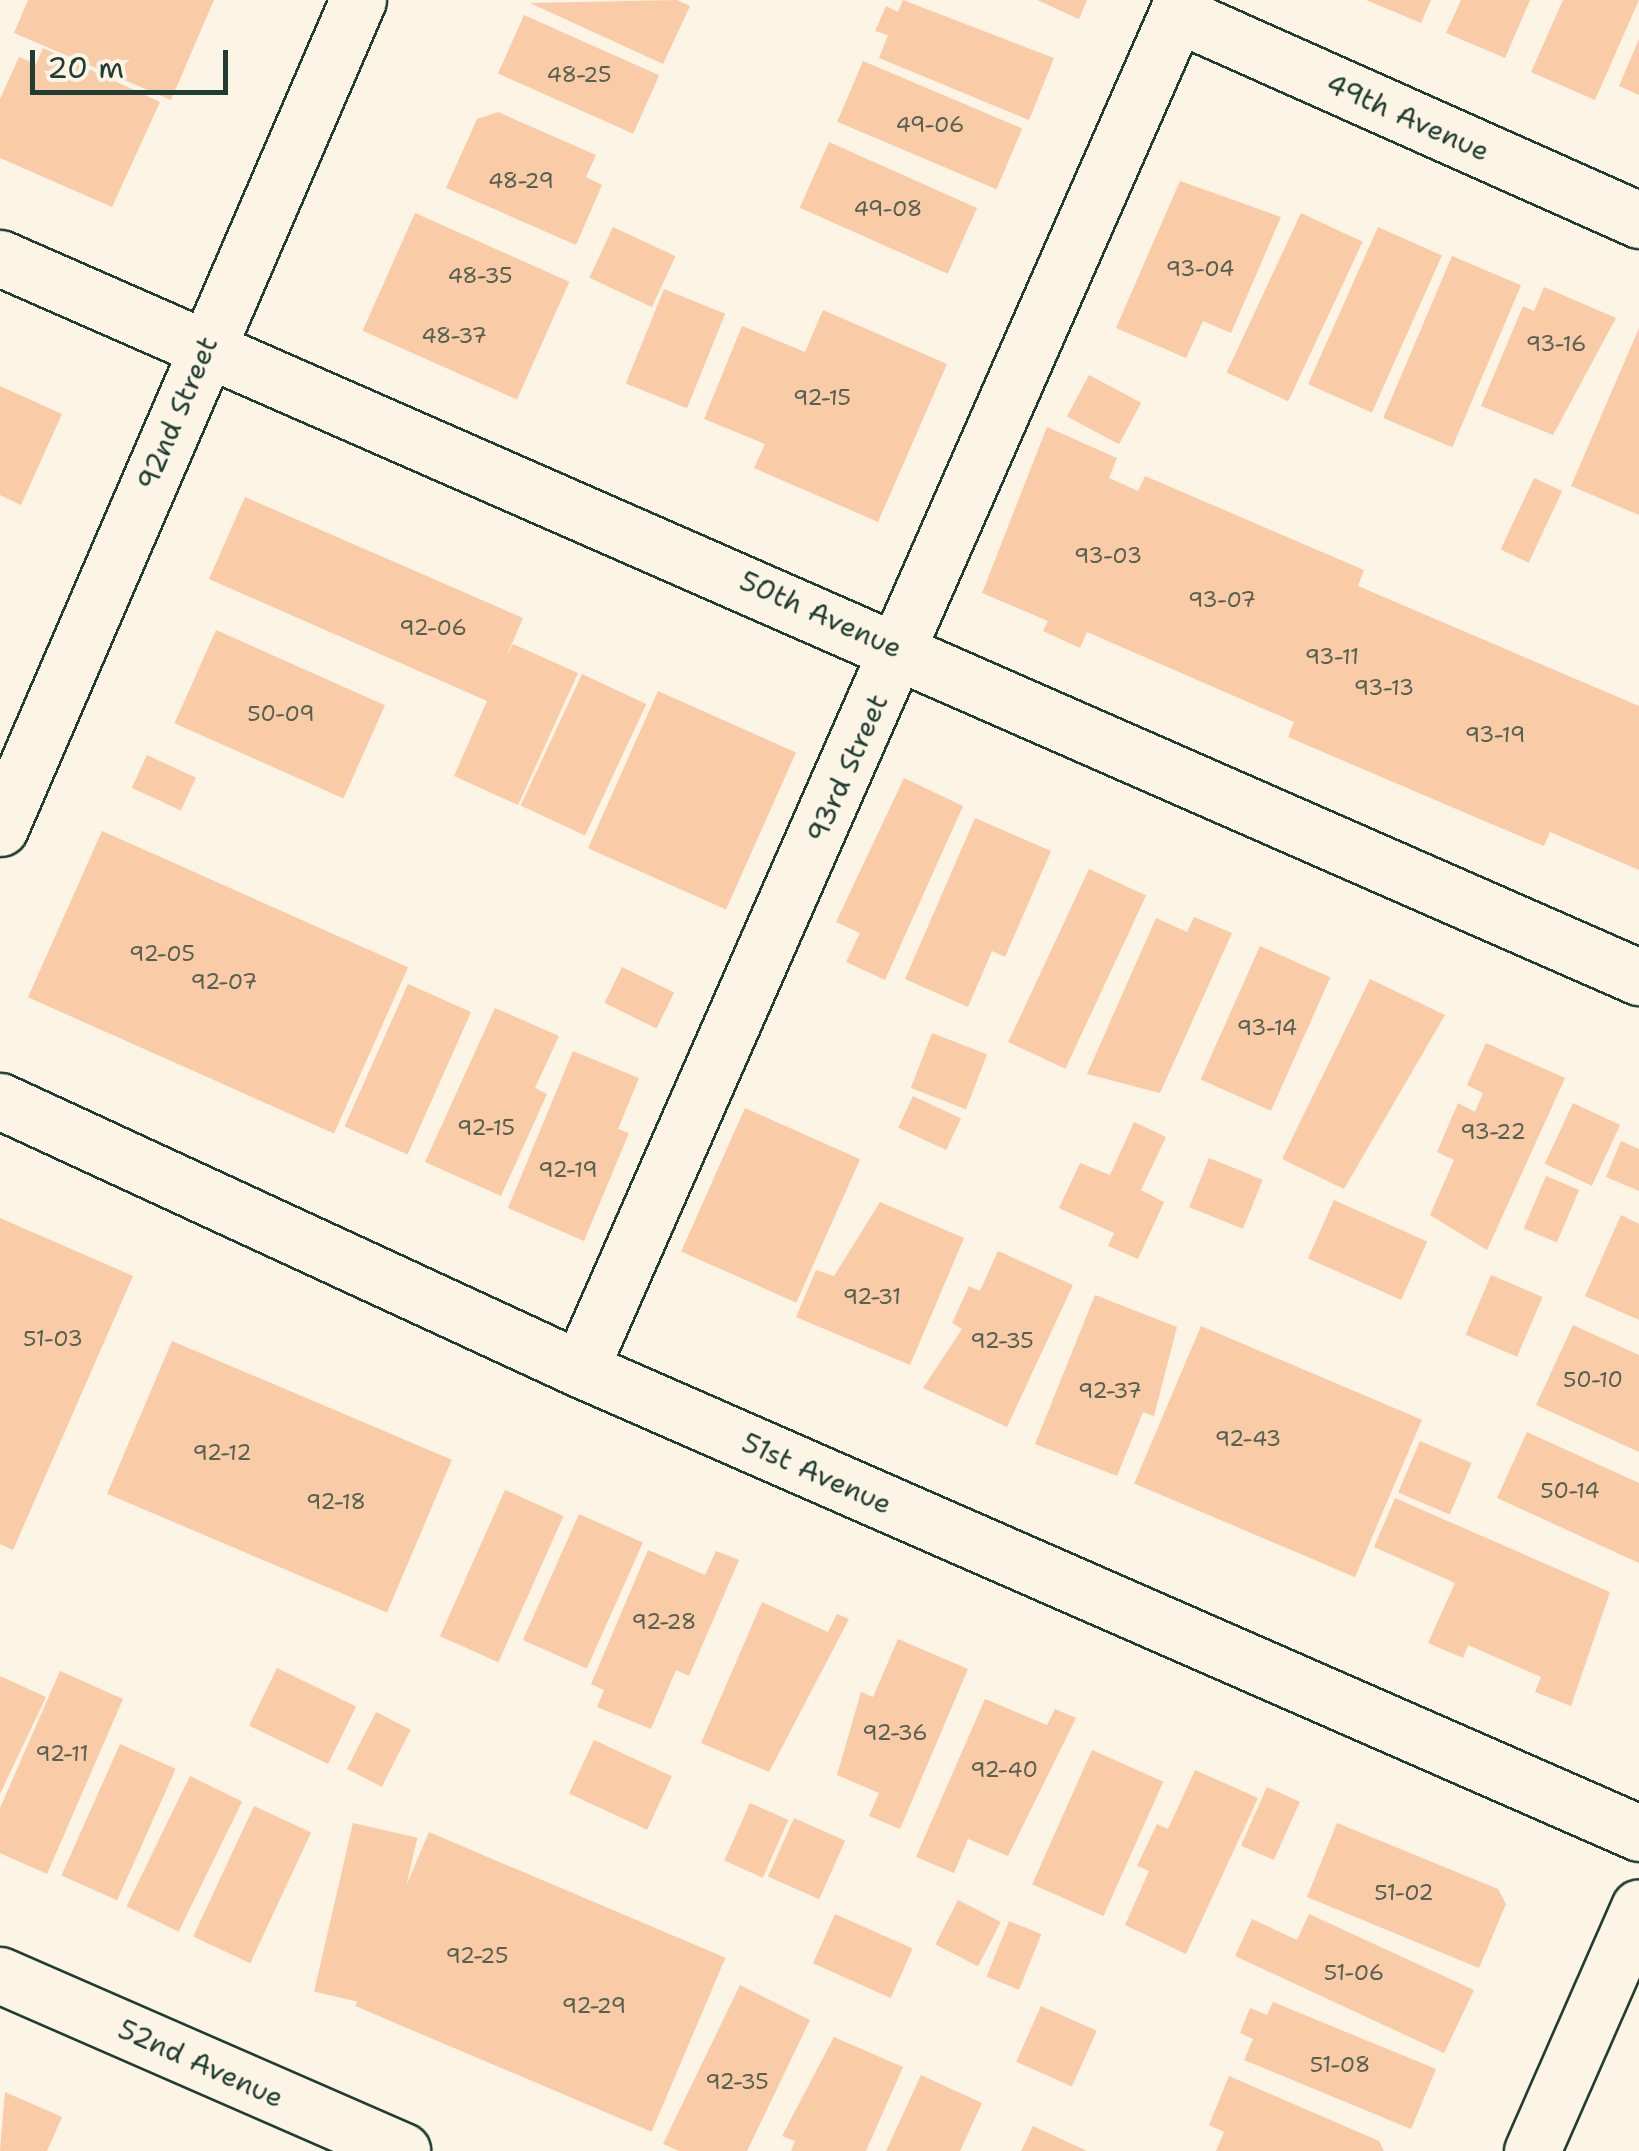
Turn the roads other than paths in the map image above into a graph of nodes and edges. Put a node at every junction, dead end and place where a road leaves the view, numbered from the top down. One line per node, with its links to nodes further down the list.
1 (358, 0): 5 (street, 92nd Street)
2 (1180, 7): 3 (street, 49th Avenue); 6 (street, 93rd Street)
3 (1639, 220)
4 (0, 258): 5 (street, 50th Avenue)
5 (206, 346): 6 (street, 50th Avenue); 7 (street, 92nd Street)
6 (900, 650): 8 (street, 50th Avenue); 10 (street, 93rd Street)
7 (0, 828)
8 (1639, 978)
9 (0, 1101): 10 (street, 51st Avenue)
10 (580, 1369): 11 (street, 51st Avenue)
11 (1639, 1833)
12 (1639, 1907): 15 (street)
13 (0, 1975): 14 (street, 52nd Avenue)
14 (402, 2151)
15 (1532, 2151)

